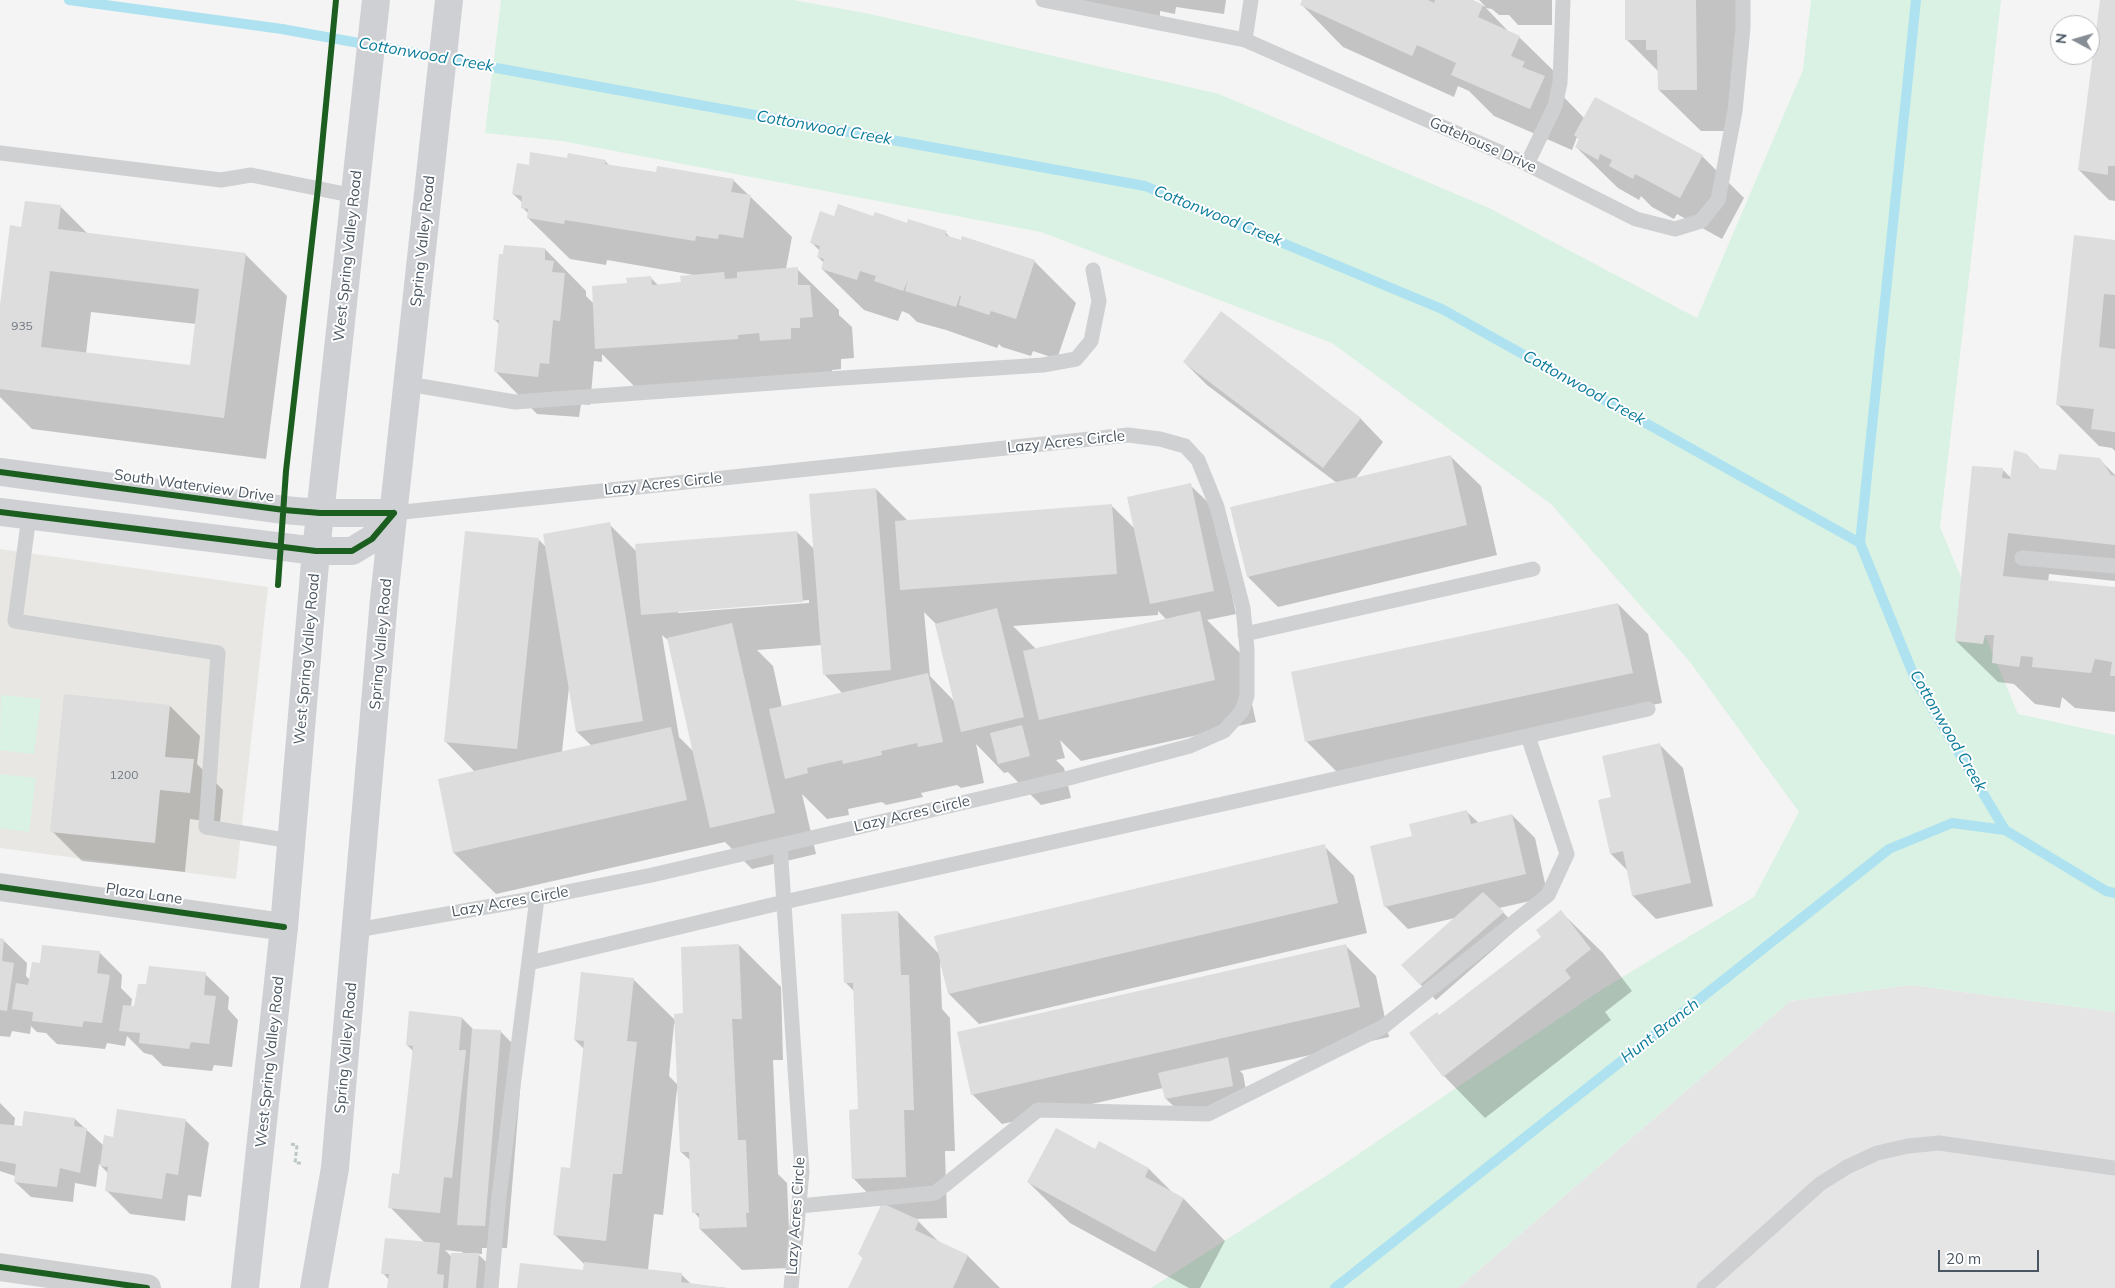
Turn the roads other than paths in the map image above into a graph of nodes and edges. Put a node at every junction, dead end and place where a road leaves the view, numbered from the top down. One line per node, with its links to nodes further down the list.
1 (376, 0): 10 (main road, West Spring Valley Road)
2 (449, 0): 12 (main road, Spring Valley Road)
3 (1043, 0): 7 (lane, Gatehouse Drive)
4 (1251, 0): 7 (lane)
5 (1563, 0): 9 (lane)
6 (1743, 0): 9 (lane, Gatehouse Drive)
7 (1245, 40): 9 (lane, Gatehouse Drive)
8 (0, 153): 10 (lane)
9 (1527, 164)
10 (354, 196): 15 (main road, West Spring Valley Road)
11 (1093, 270): 12 (lane)
12 (408, 384): 16 (main road, Spring Valley Road)
13 (0, 472): 15 (main road, South Waterview Drive)
14 (0, 512): 17 (main road)
15 (320, 513): 16 (main road, South Waterview Drive); 18 (main road, West Spring Valley Road)
16 (394, 513): 18 (main road); 22 (lane, Lazy Acres Circle); 31 (main road, Spring Valley Road)
17 (28, 516): 18 (main road); 25 (lane)
18 (316, 551): 25 (main road, West Spring Valley Road)
19 (2022, 558): 20 (lane)
20 (2115, 566)
21 (1532, 569): 22 (lane)
22 (1245, 634): 26 (lane, Lazy Acres Circle)
23 (1648, 709): 24 (lane)
24 (1528, 736): 29 (lane); 34 (lane)
25 (291, 841): 30 (main road, West Spring Valley Road)
26 (780, 845): 28 (lane, Lazy Acres Circle); 29 (lane, Lazy Acres Circle)
27 (0, 887): 30 (street, Plaza Lane)
28 (537, 898): 31 (lane, Lazy Acres Circle); 32 (lane)
29 (784, 902): 32 (lane); 34 (lane, Lazy Acres Circle)
30 (284, 928): 37 (main road, West Spring Valley Road)
31 (357, 930): 38 (main road, Spring Valley Road)
32 (529, 963): 39 (lane)
33 (2115, 1168): 41 (lane)
34 (799, 1206): 40 (lane, Lazy Acres Circle)
35 (0, 1267): 36 (street)
36 (147, 1288)
37 (245, 1288)
38 (314, 1288)
39 (491, 1288)
40 (791, 1288)
41 (1704, 1288)

